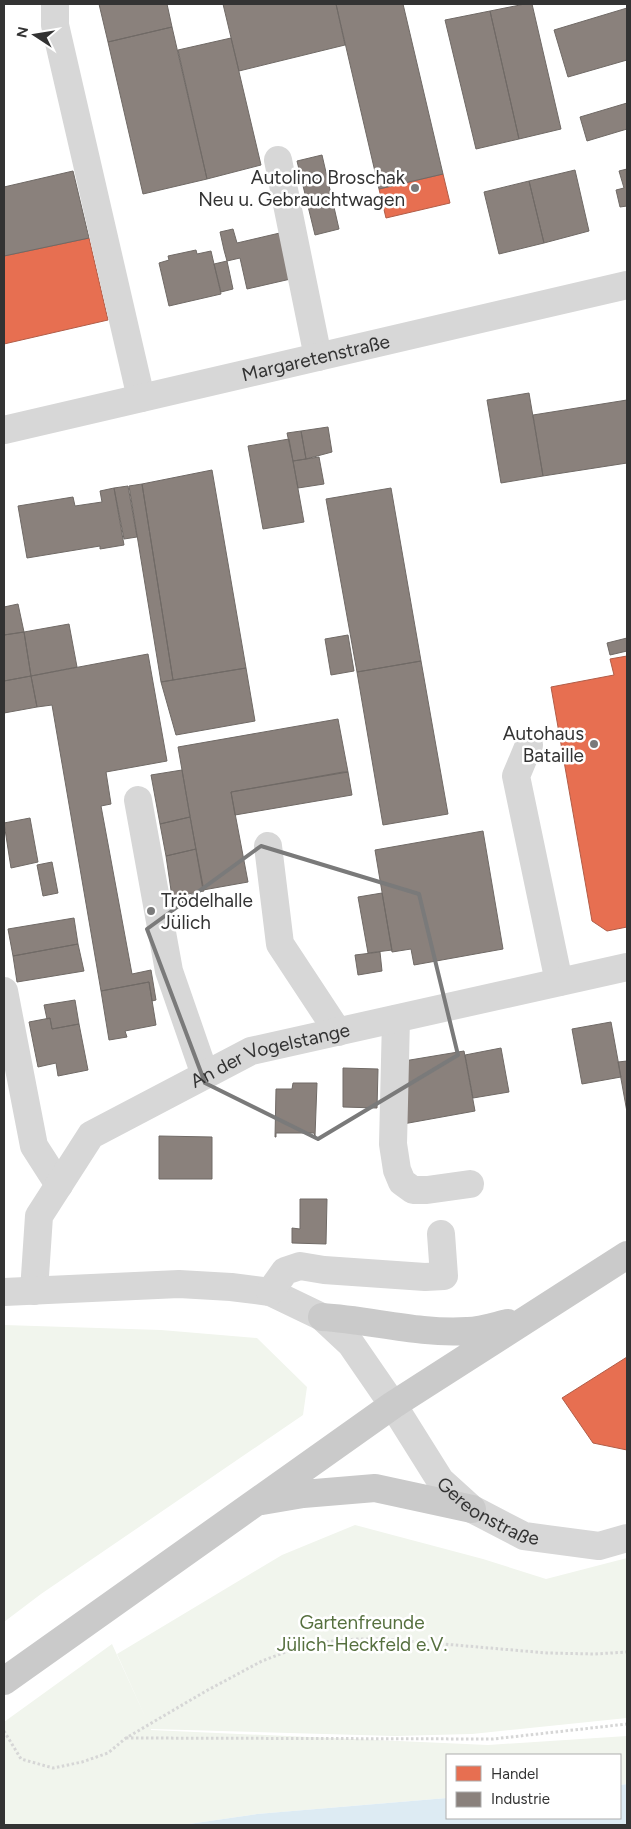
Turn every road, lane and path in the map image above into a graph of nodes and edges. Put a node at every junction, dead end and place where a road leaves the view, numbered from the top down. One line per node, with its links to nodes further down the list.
1 (55, 4): 5 (street)
2 (278, 160): 4 (street)
3 (627, 285): 4 (street, Margaretenstraße)
4 (318, 357): 5 (street, Margaretenstraße)
5 (141, 398): 6 (street, Margaretenstraße)
6 (4, 430)
7 (529, 745): 11 (street)
8 (138, 800): 15 (street)
9 (268, 846): 14 (street)
10 (627, 967): 11 (street, An der Vogelstange)
11 (559, 982): 13 (street, An der Vogelstange)
12 (4, 991): 16 (street)
13 (396, 1019): 14 (street, An der Vogelstange); 17 (street)
14 (338, 1032): 15 (street, An der Vogelstange)
15 (205, 1075): 16 (street, An der Vogelstange)
16 (59, 1184): 21 (street, An der Vogelstange)
17 (470, 1184)
18 (441, 1234): 22 (street)
19 (627, 1255): 24 (main road)
20 (4, 1292): 21 (street)
21 (34, 1292): 22 (street)
22 (270, 1292): 23 (street)
23 (322, 1316): 24 (main road); 25 (street)
24 (525, 1319): 25 (main road)
25 (392, 1405): 26 (main road); 27 (street, Gereonstraße)
26 (253, 1503): 27 (main road); 30 (main road)
27 (472, 1509): 28 (street, Gereonstraße)
28 (627, 1538)
29 (627, 1652): 33 (path)
30 (4, 1681)
31 (627, 1724): 33 (path)
32 (4, 1731): 33 (path)
33 (126, 1738)

